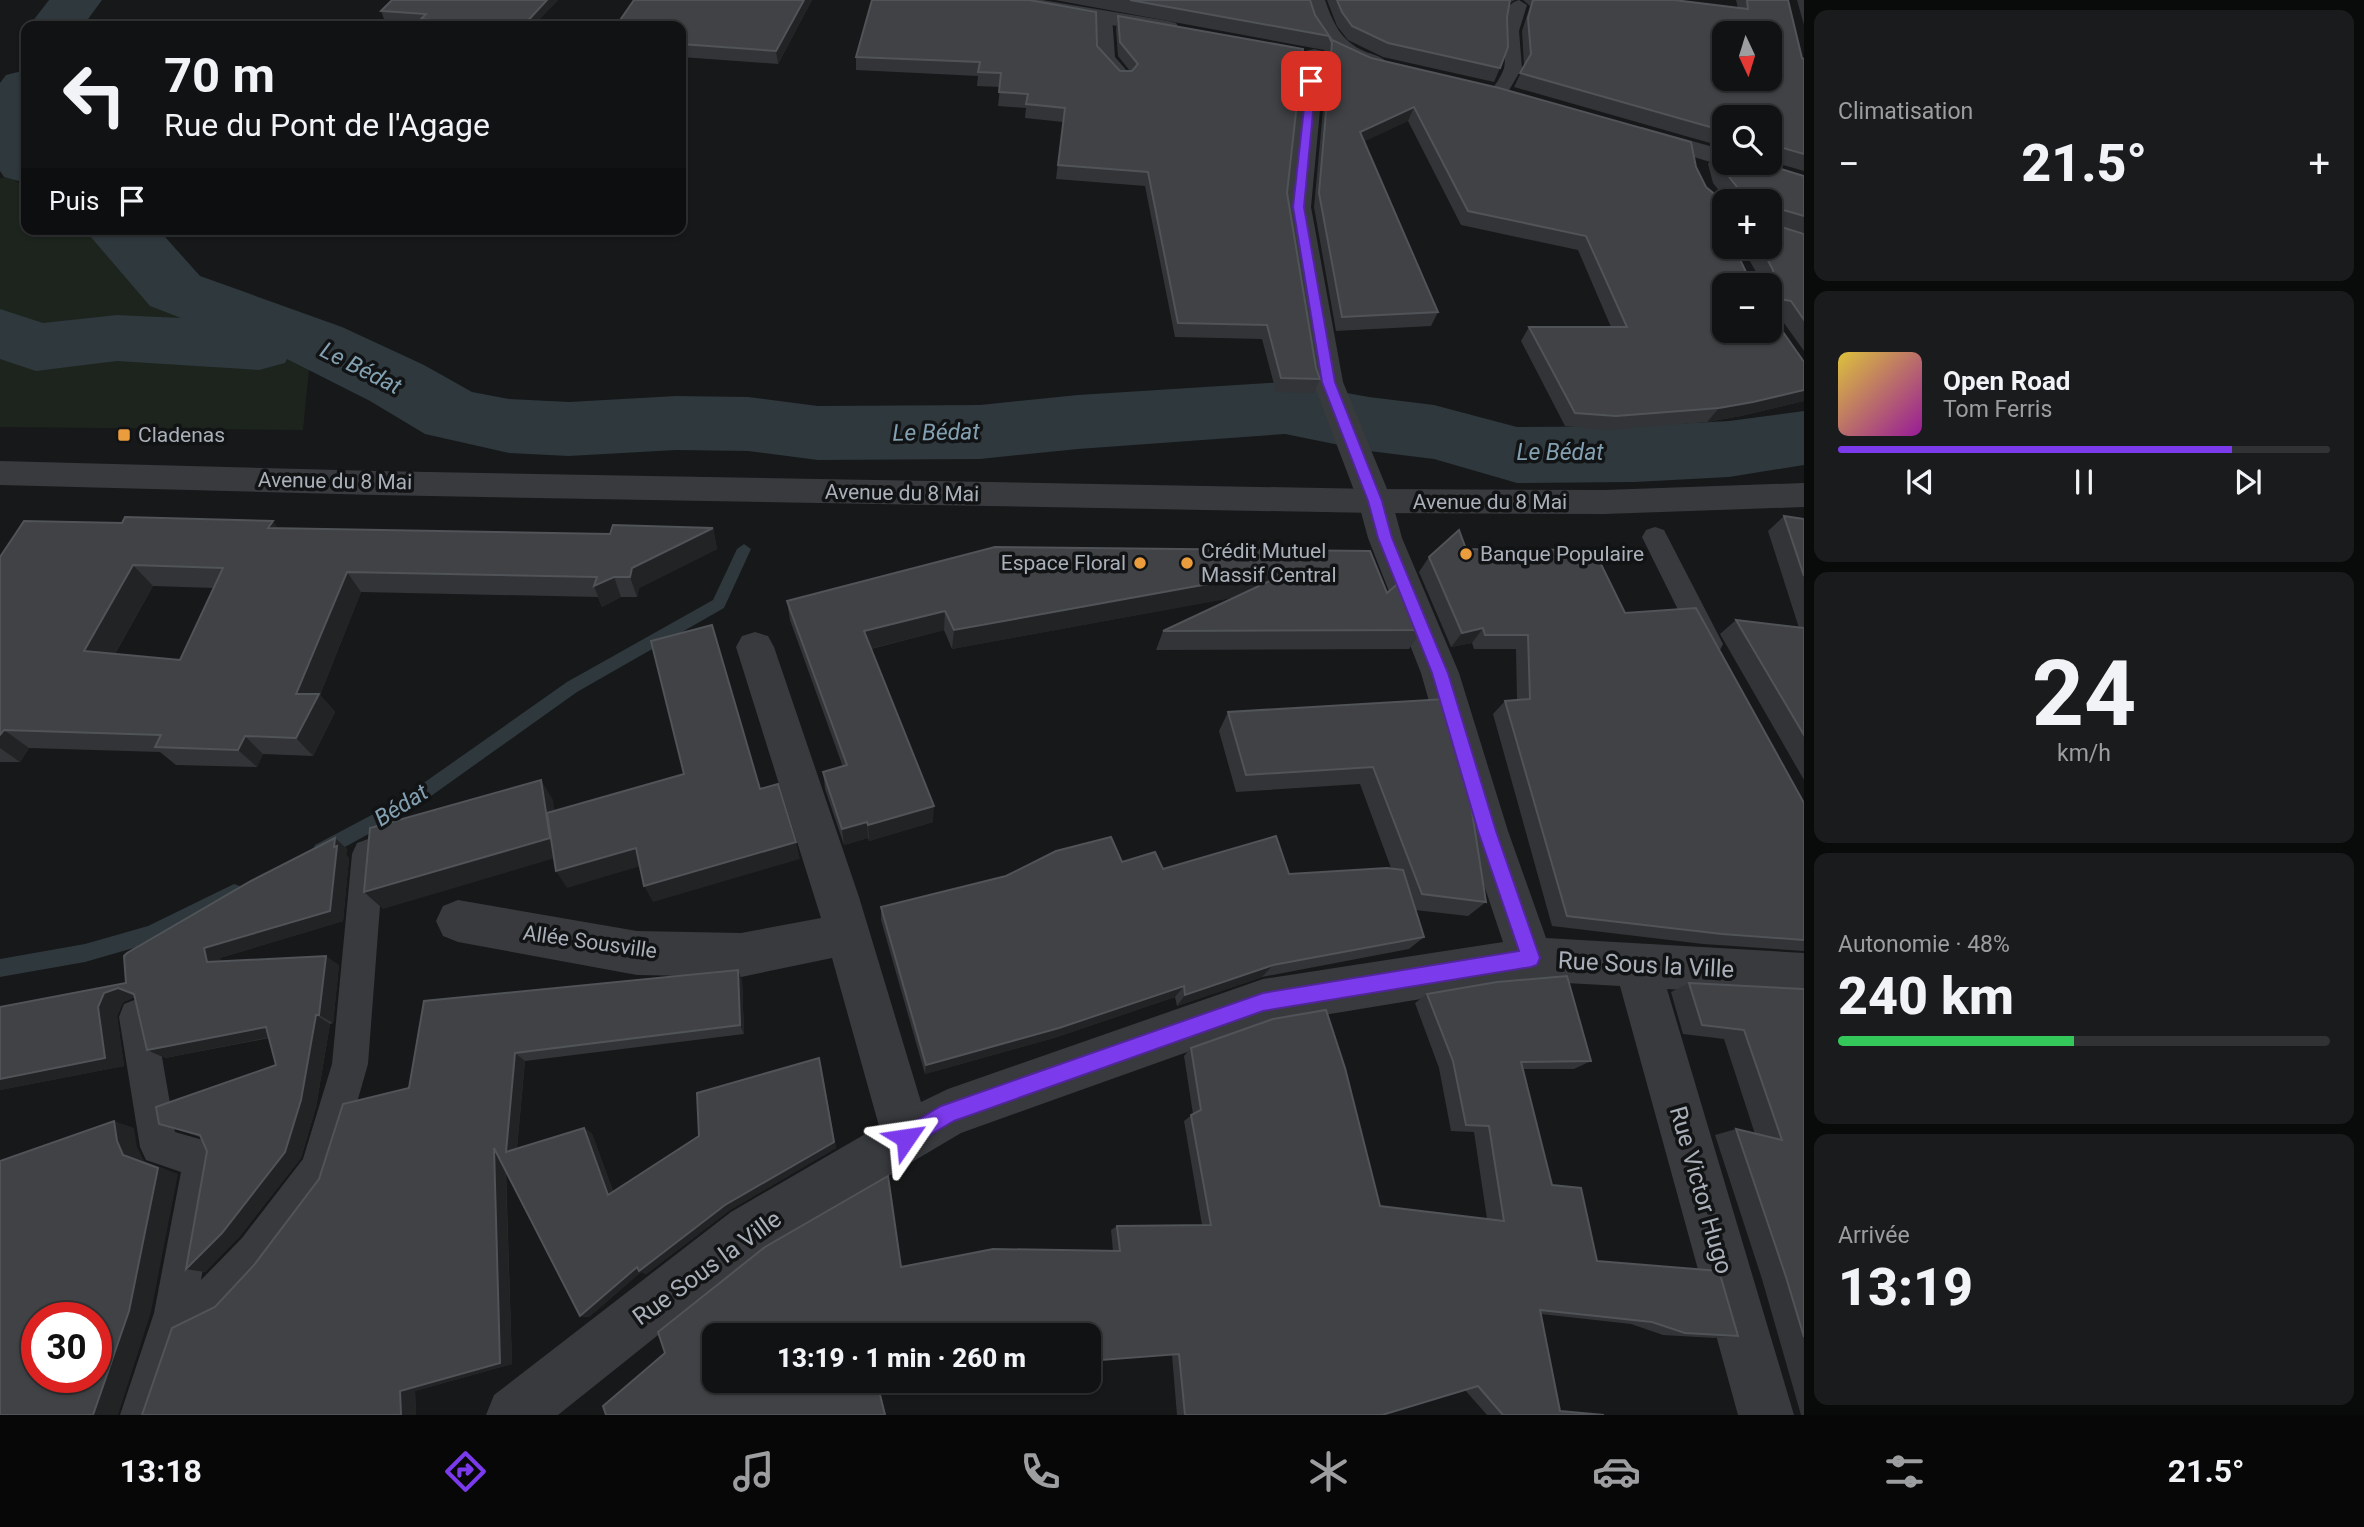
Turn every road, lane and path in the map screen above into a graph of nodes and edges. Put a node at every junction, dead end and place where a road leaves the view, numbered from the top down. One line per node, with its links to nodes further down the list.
1 (1004, 0): 4 (street)
2 (1314, 0): 6 (street)
3 (1519, 5): 10 (lane)
4 (1104, 16): 5 (street); 8 (lane)
5 (1183, 30)
6 (1313, 51): 7 (street); 16 (street)
7 (1399, 70)
8 (1124, 78)
9 (1473, 87): 10 (street)
10 (1499, 93): 11 (street)
11 (1525, 100)
12 (1617, 127): 13 (street)
13 (1712, 159)
14 (0, 472): 16 (street, Avenue du 8 Mai)
15 (1804, 495): 16 (street, Avenue du 8 Mai)
16 (1375, 501): 23 (street)
17 (1655, 537): 19 (lane)
18 (755, 647): 22 (street)
19 (1723, 669)
20 (369, 845): 28 (lane)
21 (458, 922): 22 (street, Allée Sousville)
22 (848, 934): 27 (street)
23 (1531, 958): 24 (street, Rue Sous la Ville); 27 (street, Rue Sous la Ville)
24 (1637, 965): 25 (street, Rue Sous la Ville); 31 (street, Rue Victor Hugo)
25 (1804, 975)
26 (137, 1017): 28 (lane)
27 (906, 1138): 30 (street, Rue Sous la Ville)
28 (175, 1313): 29 (lane)
29 (142, 1415)
30 (514, 1415)
31 (1766, 1415)

